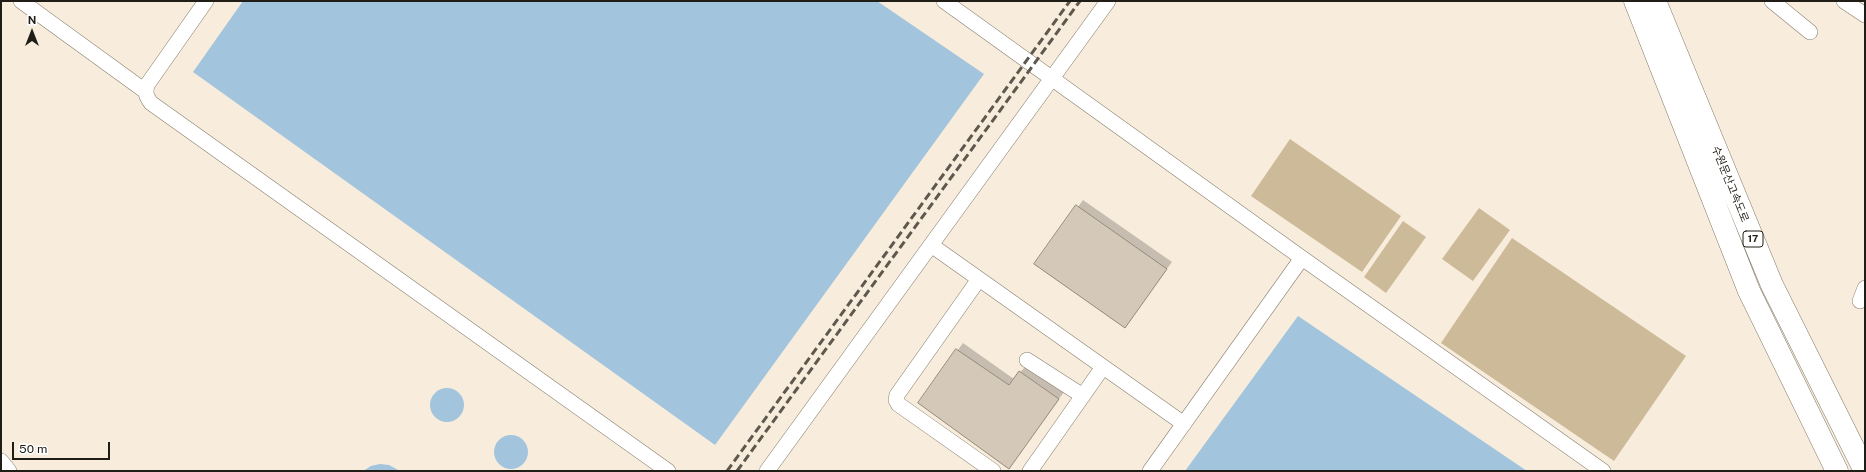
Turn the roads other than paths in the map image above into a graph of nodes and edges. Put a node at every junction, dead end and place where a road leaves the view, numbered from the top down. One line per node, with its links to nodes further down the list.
1 (21, 1): 12 (street)
2 (206, 1): 12 (street)
3 (944, 1): 11 (street)
4 (1108, 1): 11 (street)
5 (1635, 1): 28 (highway, 수원문산고속도로 / 17)
6 (1655, 1): 29 (highway, 수원문산고속도로 / 17)
7 (1772, 1): 10 (street)
8 (1844, 1): 9 (street)
9 (1865, 16)
10 (1810, 32)
11 (1052, 78): 13 (street); 14 (street)
12 (145, 91): 22 (street)
13 (931, 245): 15 (street); 23 (street)
14 (1302, 258): 19 (street); 27 (street)
15 (978, 279): 17 (street); 24 (street)
16 (1027, 360): 18 (street)
17 (1103, 367): 18 (street); 19 (street)
18 (1083, 396): 25 (street)
19 (1184, 424): 26 (street)
20 (1, 461): 21 (street)
21 (9, 471)
22 (668, 471)
23 (767, 471)
24 (993, 471)
25 (1030, 471)
26 (1150, 471)
27 (1603, 471)
28 (1837, 471)
29 (1865, 471)

